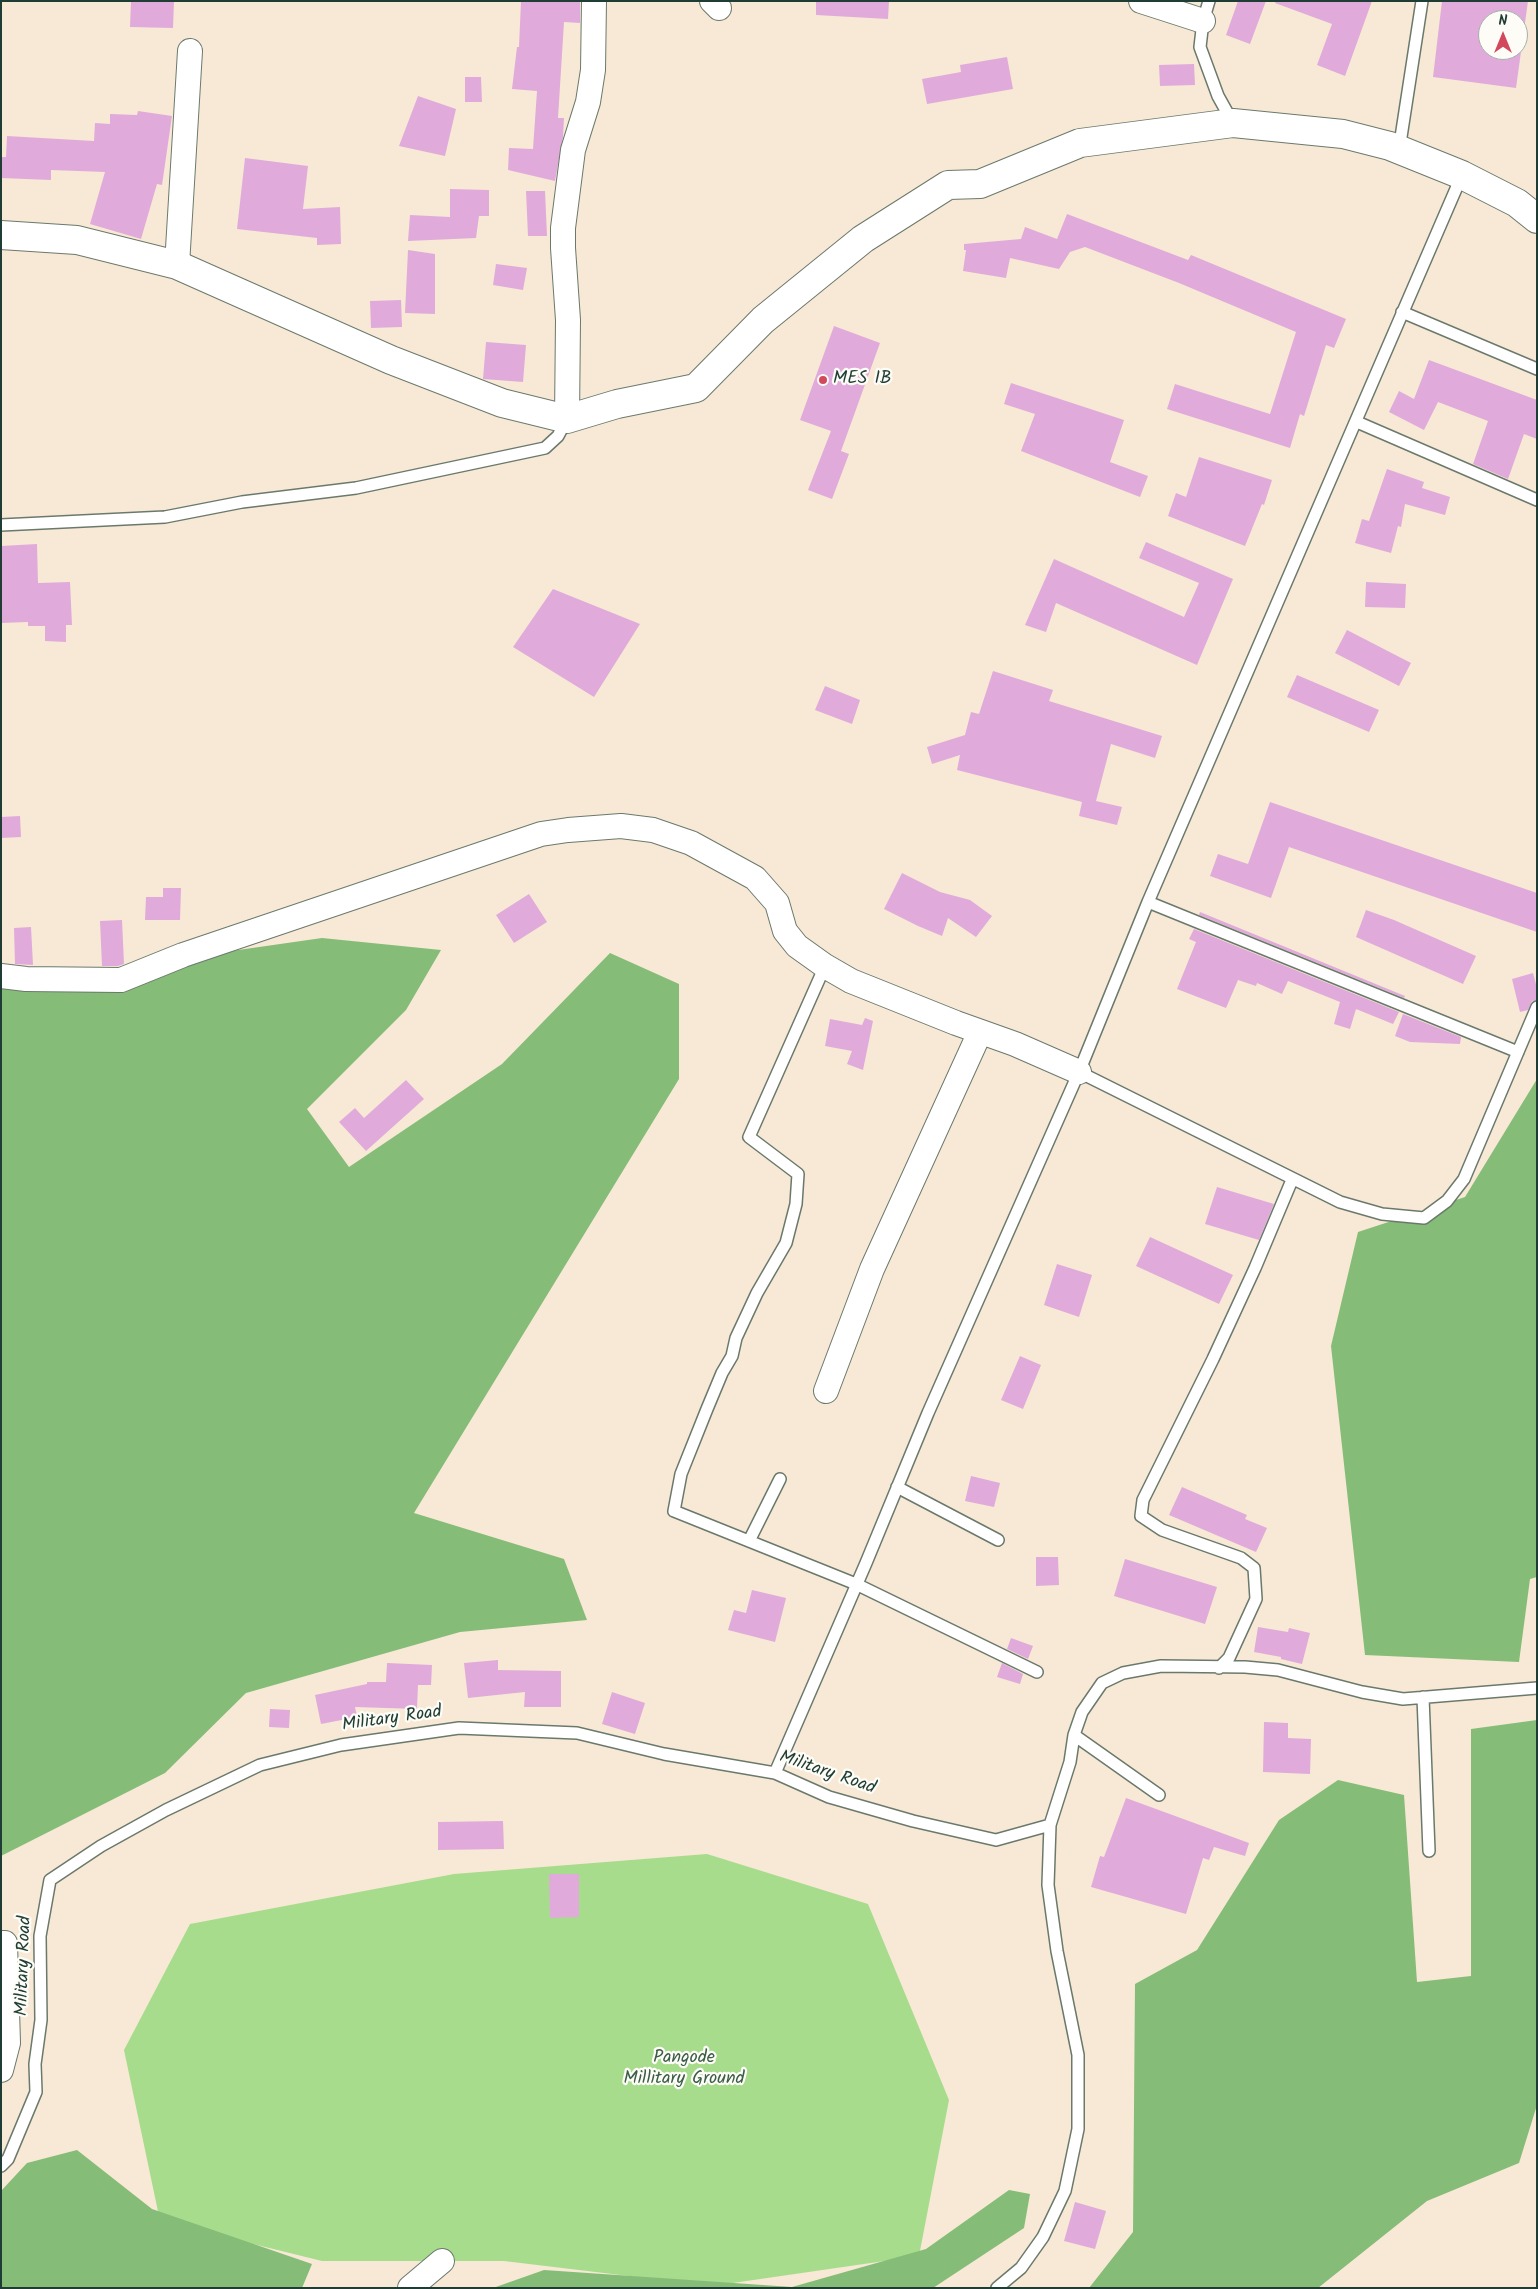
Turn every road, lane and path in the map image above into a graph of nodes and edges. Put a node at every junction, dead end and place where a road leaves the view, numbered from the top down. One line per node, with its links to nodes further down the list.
1 (594, 1): 14 (street)
2 (1141, 1): 4 (street)
3 (1422, 1): 7 (lane)
4 (1206, 11): 6 (lane)
5 (190, 51): 11 (street)
6 (1233, 123): 7 (main road); 14 (main road)
7 (1398, 150): 8 (main road)
8 (1462, 175): 9 (main road); 12 (lane)
9 (1537, 219)
10 (1, 235): 11 (main road)
11 (177, 265): 14 (main road)
12 (1402, 312): 13 (lane); 15 (lane)
13 (1537, 369)
14 (567, 419): 17 (lane)
15 (1357, 422): 16 (lane); 18 (lane)
16 (1537, 500)
17 (1, 525)
18 (1148, 902): 23 (lane); 24 (lane)
19 (825, 966): 20 (street); 22 (street); 30 (lane)
20 (1, 976)
21 (1537, 1007): 23 (lane)
22 (980, 1032): 24 (street); 26 (street)
23 (1518, 1052): 25 (lane)
24 (1079, 1072): 25 (lane); 28 (lane)
25 (1292, 1180): 32 (lane)
26 (826, 1391)
27 (780, 1479): 30 (lane)
28 (897, 1487): 29 (lane); 31 (lane)
29 (998, 1540)
30 (749, 1541): 31 (lane)
31 (856, 1584): 33 (lane); 37 (lane)
32 (1219, 1668): 35 (lane); 36 (lane)
33 (1038, 1672)
34 (1537, 1688): 35 (lane)
35 (1423, 1697): 40 (lane)
36 (1074, 1735): 38 (lane); 39 (lane)
37 (775, 1773): 39 (lane, Military Road); 43 (lane, Military Road)
38 (1159, 1795)
39 (1050, 1825): 46 (lane)
40 (1429, 1851)
41 (1, 1943): 42 (street)
42 (1, 2070)
43 (1, 2166)
44 (442, 2261): 45 (street)
45 (410, 2288)
46 (997, 2288)

